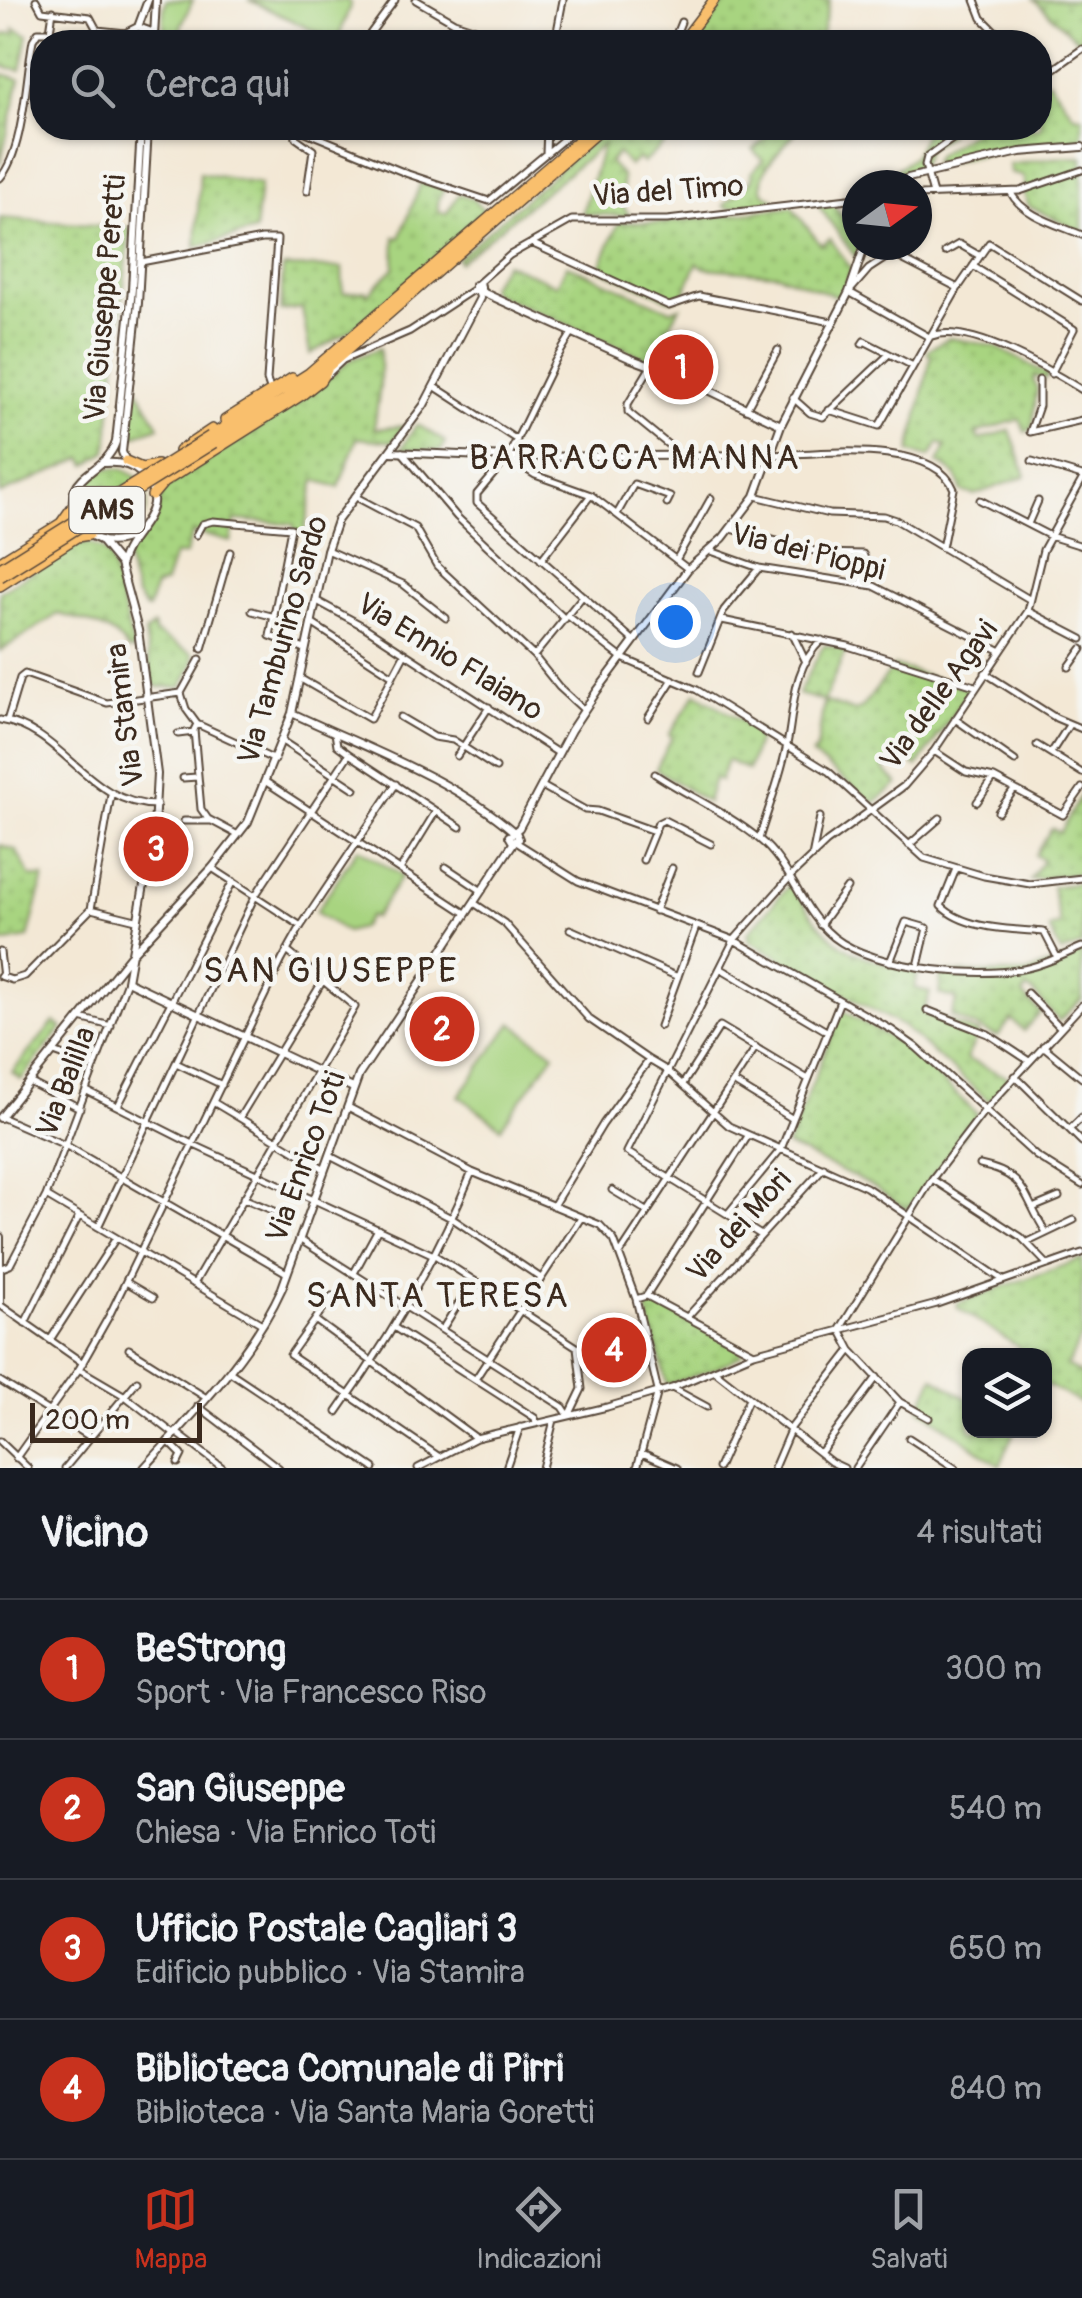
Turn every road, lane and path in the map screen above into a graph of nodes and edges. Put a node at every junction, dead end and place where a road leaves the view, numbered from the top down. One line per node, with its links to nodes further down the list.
1 (36, 0): 9 (street)
2 (148, 0): 11 (street)
3 (156, 0): 16 (street)
4 (395, 0): 17 (street)
5 (416, 0): 18 (street)
6 (563, 0): 19 (street)
7 (717, 0): 21 (highway); 22 (highway)
8 (976, 0): 23 (street)
9 (53, 11): 12 (street); 13 (street)
10 (681, 22): 20 (street)
11 (138, 27): 14 (street); 15 (street)
12 (50, 30)
13 (97, 30)
14 (132, 30)
15 (147, 30)
16 (156, 30)
17 (373, 30)
18 (478, 30)
19 (557, 30)
20 (678, 30)
21 (692, 30)
22 (698, 30)
23 (994, 30)
24 (1082, 49): 26 (street)
25 (30, 59): 41 (street)
26 (1052, 69)
27 (144, 140): 91 (street, Via Giuseppe Peretti)
28 (145, 140): 53 (street, Via Giuseppe Peretti)
29 (299, 140): 43 (street)
30 (331, 140): 37 (street)
31 (547, 140): 37 (street)
32 (562, 140): 37 (street)
33 (580, 140): 47 (highway)
34 (587, 140): 47 (highway)
35 (951, 140): 38 (street)
36 (1082, 148): 40 (street)
37 (546, 153)
38 (928, 170)
39 (1082, 170): 44 (street)
40 (932, 172)
41 (0, 178)
42 (932, 190): 45 (street)
43 (307, 192)
44 (1011, 193): 45 (street); 48 (street)
45 (933, 194)
46 (842, 200): 49 (street, Via del Timo)
47 (503, 209): 66 (highway, AMS); 69 (highway, AMS)
48 (1082, 236)
49 (530, 243): 57 (street, Via del Timo); 60 (street)
50 (945, 252): 51 (street)
51 (980, 256): 54 (street); 59 (street)
52 (860, 261): 55 (street); 58 (street, Via Enrico Toti)
53 (141, 262): 75 (street); 90 (street, Via Giuseppe Peretti)
54 (973, 266): 56 (street); 70 (street)
55 (869, 269): 56 (street); 58 (street)
56 (958, 288): 62 (street)
57 (478, 289): 61 (street); 72 (street, Via del Timo); 73 (street, Via Tamburino Sardo)
58 (848, 292): 60 (street, Via Enrico Toti); 62 (street)
59 (1082, 300)
60 (832, 322): 76 (street, Via Enrico Toti)
61 (572, 333): 67 (street); 82 (street)
62 (930, 337): 68 (street); 70 (street)
63 (862, 344): 65 (street)
64 (778, 350): 77 (street)
65 (888, 355): 68 (street); 78 (street)
66 (328, 366): 72 (highway); 81 (highway, AMS)
67 (650, 366): 77 (street); 86 (street)
68 (913, 366): 78 (street)
69 (309, 373): 75 (highway); 81 (highway, AMS)
70 (1051, 374): 74 (street)
71 (1038, 380): 79 (street)
72 (320, 381): 96 (highway)
73 (434, 386): 82 (street); 83 (street, Via Tamburino Sardo)
74 (1082, 390)
75 (270, 391): 92 (highway)
76 (794, 398): 78 (street); 80 (street, Via Enrico Toti)
77 (746, 409): 80 (street)
78 (829, 410)
79 (1082, 420)
80 (782, 425): 85 (street, Via Enrico Toti)
81 (212, 439): 122 (highway, AMS, bridge); 126 (highway, AMS, bridge)
82 (517, 440): 87 (street)
83 (389, 452): 84 (street); 97 (street, Via Tamburino Sardo)
84 (402, 452): 87 (street); 136 (street)
85 (771, 455): 86 (street); 99 (street, Via Enrico Toti); 115 (street)
86 (682, 456): 88 (street)
87 (508, 457): 88 (street); 93 (street); 121 (street)
88 (519, 457): 93 (street)
89 (1032, 461): 95 (street)
90 (127, 463): 91 (street); 92 (highway); 94 (street)
91 (97, 465): 104 (street)
92 (156, 466): 94 (highway)
93 (520, 466): 98 (street)
94 (142, 475): 96 (street)
95 (1082, 478): 111 (street, Via delle Agavi)
96 (152, 496): 110 (street)
97 (354, 496): 116 (street, Via Tamburino Sardo); 148 (street)
98 (591, 496): 105 (street); 121 (street)
99 (756, 496): 107 (street, Via Enrico Toti); 115 (street)
100 (711, 498): 120 (street)
101 (980, 500): 106 (street)
102 (1038, 501): 106 (street)
103 (667, 503): 105 (street)
104 (72, 506): 108 (street); 112 (highway)
105 (616, 514): 120 (street)
106 (1028, 524): 111 (street)
107 (731, 529): 117 (street, Via Enrico Toti); 127 (street)
108 (89, 535): 113 (street); 119 (highway)
109 (196, 535): 134 (street)
110 (136, 536): 113 (street); 123 (street)
111 (1050, 536): 114 (street); 130 (street, Via delle Agavi)
112 (39, 538): 119 (highway); 122 (highway)
113 (101, 541): 123 (street, Via Stamira)
114 (1082, 546)
115 (942, 548): 130 (street)
116 (327, 550): 131 (street, Via Tamburino Sardo); 135 (street)
117 (711, 551): 124 (street, Via dei Pioppi); 125 (street, Via Enrico Toti)
118 (230, 552): 144 (street)
119 (48, 555): 128 (highway)
120 (676, 560): 125 (street)
121 (541, 561): 129 (street)
122 (0, 564)
123 (120, 564): 160 (street, Via Stamira)
124 (759, 568): 127 (street, Via dei Pioppi); 137 (street)
125 (688, 569): 142 (street, Via Enrico Toti)
126 (0, 577)
127 (862, 582): 146 (street, Via dei Pioppi)
128 (0, 586)
129 (582, 597): 136 (street); 142 (street)
130 (1030, 599): 133 (street, Via delle Agavi)
131 (317, 601): 138 (street, Via Tamburino Sardo); 147 (street, Via Ennio Flaiano)
132 (252, 611): 134 (street)
133 (1028, 611): 140 (street); 146 (street, Via delle Agavi)
134 (274, 616): 145 (street)
135 (446, 618)
136 (566, 618): 148 (street); 150 (street)
137 (722, 620): 139 (street); 153 (street)
138 (313, 624): 145 (street, Via Tamburino Sardo); 155 (street)
139 (792, 633): 141 (street); 151 (street)
140 (1082, 639)
141 (822, 640): 151 (street); 158 (street)
142 (635, 641): 150 (street, Via Enrico Toti)
143 (1082, 649): 152 (street)
144 (202, 650)
145 (308, 650): 156 (street, Via Tamburino Sardo)
146 (1001, 651): 154 (street, Via delle Agavi)
147 (404, 655): 155 (street); 161 (street, Via Ennio Flaiano)
148 (534, 656): 162 (street)
149 (200, 658): 159 (street)
150 (622, 658): 157 (street); 162 (street, Via Enrico Toti)
151 (806, 662): 175 (street)
152 (1070, 667)
153 (699, 672)
154 (985, 673): 158 (street, Via delle Agavi); 169 (street)
155 (393, 676): 156 (street)
156 (301, 679): 163 (street, Via Tamburino Sardo)
157 (673, 680): 165 (street); 175 (street)
158 (975, 686): 166 (street, Via delle Agavi)
159 (180, 692): 160 (street); 168 (street)
160 (146, 697): 167 (street); 200 (street, Via Stamira)
161 (489, 706): 177 (street); 179 (street, Via Ennio Flaiano)
162 (584, 710): 179 (street, Via Enrico Toti)
163 (292, 713): 173 (street); 174 (street, Via Tamburino Sardo)
164 (400, 717): 177 (street)
165 (648, 718)
166 (955, 718): 178 (street, Via delle Agavi); 184 (street)
167 (3, 720): 198 (street)
168 (197, 724): 171 (street); 183 (street)
169 (1068, 725): 170 (street); 181 (street)
170 (1082, 729)
171 (194, 732): 172 (street); 190 (street)
172 (178, 734)
173 (335, 734): 180 (street); 212 (street)
174 (282, 740): 183 (street, Via Tamburino Sardo); 188 (street)
175 (788, 745): 201 (street); 213 (street)
176 (1037, 745): 181 (street)
177 (462, 746): 182 (street); 185 (street)
178 (934, 751): 191 (street); 201 (street, Via delle Agavi)
179 (558, 753): 194 (street, Via Enrico Toti)
180 (349, 754): 188 (street); 193 (street)
181 (1050, 754): 186 (street)
182 (457, 756)
183 (275, 760): 192 (street, Via Tamburino Sardo)
184 (1015, 761)
185 (496, 768)
186 (1082, 773)
187 (655, 774): 213 (street)
188 (334, 776): 196 (street); 202 (street)
189 (183, 778): 190 (street)
190 (198, 778): 207 (street)
191 (994, 778): 197 (street); 199 (street)
192 (266, 782): 202 (street); 211 (street, Via Tamburino Sardo)
193 (396, 784): 203 (street); 214 (street)
194 (541, 785): 210 (street); 212 (street, Via Enrico Toti)
195 (1082, 788): 197 (street)
196 (355, 789)
197 (1014, 790): 204 (street)
198 (111, 795): 200 (street); 231 (street)
199 (976, 802)
200 (157, 806): 234 (street, Via Stamira)
201 (872, 809): 216 (street); 217 (street, Via delle Agavi)
202 (310, 810): 214 (street); 229 (street)
203 (436, 811): 209 (street); 221 (street)
204 (998, 812)
205 (820, 817): 217 (street)
206 (940, 818): 216 (street)
207 (212, 820): 208 (street); 211 (street)
208 (184, 821)
209 (460, 826)
210 (654, 831): 215 (street); 218 (street)
211 (238, 835): 220 (street, Via Tamburino Sardo)
212 (514, 837): 228 (street, Via Enrico Toti); 232 (street)
213 (760, 839): 224 (street)
214 (358, 842): 221 (street); 236 (street)
215 (711, 844)
216 (909, 845): 223 (street)
217 (812, 857): 224 (street, Via delle Agavi)
218 (643, 860)
219 (446, 866): 228 (street)
220 (212, 868): 226 (street); 240 (street, Via Tamburino Sardo)
221 (400, 868): 233 (street)
222 (672, 868): 232 (street)
223 (956, 869): 225 (street); 246 (street)
224 (791, 876): 235 (street); 241 (street, Via delle Agavi)
225 (1082, 878)
226 (233, 882): 229 (street); 256 (street)
227 (846, 888): 235 (street)
228 (480, 889): 230 (street, Via Enrico Toti)
229 (256, 896): 236 (street); 259 (street)
230 (472, 902): 233 (street, Via Enrico Toti); 270 (street)
231 (91, 909): 234 (street); 251 (street)
232 (655, 911): 237 (street)
233 (464, 912): 283 (street, Via Enrico Toti)
234 (136, 920): 239 (street, Via Stamira)
235 (820, 925): 247 (street)
236 (301, 926): 243 (street)
237 (696, 927): 241 (street); 252 (street)
238 (570, 929): 252 (street)
239 (134, 936): 240 (street); 245 (street, Via Stamira)
240 (148, 940): 245 (street, Via Tamburino Sardo)
241 (734, 940): 249 (street, Via delle Agavi); 255 (street)
242 (1082, 947): 246 (street)
243 (287, 951): 253 (street); 265 (street)
244 (0, 952): 251 (street)
245 (130, 956): 250 (street, Via Stamira)
246 (1057, 957): 248 (street)
247 (890, 962): 248 (street); 248 (street)
248 (918, 966)
249 (720, 968): 264 (street); 274 (street, Via delle Agavi)
250 (125, 974): 256 (street); 260 (street); 261 (street, Via Balilla)
251 (2, 976)
252 (678, 977): 262 (street)
253 (324, 979): 269 (street); 275 (street)
254 (1028, 993): 263 (street)
255 (840, 1001): 264 (street); 290 (street)
256 (171, 1002): 259 (street); 286 (street)
257 (1082, 1005): 263 (street)
258 (927, 1010): 271 (street)
259 (198, 1015): 265 (street); 272 (street)
260 (80, 1018): 261 (street); 268 (street)
261 (111, 1026): 273 (street, Via Balilla)
262 (660, 1026)
263 (1060, 1026): 266 (street)
264 (828, 1032): 277 (street)
265 (244, 1038): 269 (street); 281 (street)
266 (1042, 1046): 271 (street); 278 (street)
267 (756, 1047): 277 (street); 280 (street); 282 (street)
268 (54, 1052): 273 (street); 279 (street)
269 (279, 1054): 275 (street); 291 (street)
270 (649, 1060): 274 (street); 320 (street)
271 (1028, 1062): 276 (street)
272 (176, 1063): 281 (street); 295 (street)
273 (95, 1067): 284 (street, Via Balilla)
274 (666, 1070): 282 (street); 310 (street, Via delle Agavi)
275 (317, 1073): 283 (street); 298 (street)
276 (1015, 1076): 290 (street); 296 (street)
277 (808, 1078): 294 (street)
278 (1082, 1078)
279 (28, 1082): 288 (street); 293 (street)
280 (733, 1082): 289 (street); 294 (street)
281 (222, 1085): 285 (street)
282 (682, 1085): 289 (street)
283 (352, 1088): 287 (street, Via Enrico Toti)
284 (86, 1091): 286 (street); 288 (street, Via Balilla)
285 (214, 1102): 291 (street); 300 (street)
286 (118, 1106): 295 (street)
287 (346, 1106): 303 (street, Via Enrico Toti); 307 (street)
288 (80, 1108): 301 (street, Via Balilla)
289 (713, 1111): 297 (street); 310 (street)
290 (984, 1112): 311 (street); 312 (street)
291 (240, 1117): 298 (street)
292 (1082, 1117): 296 (street)
293 (0, 1118): 301 (street)
294 (793, 1118): 302 (street)
295 (148, 1122): 300 (street); 309 (street)
296 (1069, 1130): 299 (street)
297 (748, 1136): 302 (street); 318 (street)
298 (276, 1142): 306 (street); 308 (street)
299 (1082, 1142)
300 (192, 1144): 308 (street); 319 (street)
301 (66, 1145): 309 (street); 314 (street, Via Balilla)
302 (782, 1148): 305 (street); 323 (street)
303 (328, 1155): 306 (street, Via Enrico Toti); 328 (street)
304 (980, 1165): 321 (street)
305 (824, 1167): 325 (street); 333 (street, Via dei Mori)
306 (324, 1168): 317 (street, Via Enrico Toti)
307 (472, 1172): 320 (street); 328 (street)
308 (257, 1174): 316 (street); 317 (street)
309 (121, 1177): 319 (street); 330 (street)
310 (668, 1177): 318 (street); 322 (street)
311 (932, 1179): 325 (street); 338 (street)
312 (1082, 1184)
313 (612, 1190): 322 (street)
314 (46, 1196): 326 (street); 344 (street, Via Balilla)
315 (1058, 1197): 321 (street)
316 (244, 1198): 324 (street); 334 (street)
317 (313, 1198): 331 (street); 337 (street, Via Enrico Toti)
318 (708, 1200): 323 (street); 353 (street)
319 (165, 1203): 334 (street); 339 (street)
320 (553, 1206): 327 (street)
321 (1035, 1207): 332 (street)
322 (647, 1211): 341 (street)
323 (729, 1212): 333 (street)
324 (279, 1213)
325 (908, 1214): 349 (street); 366 (street)
326 (79, 1216): 330 (street); 361 (street)
327 (582, 1218): 341 (street); 347 (street)
328 (453, 1219): 342 (street); 347 (street)
329 (1074, 1220): 332 (street)
330 (98, 1228): 336 (street)
331 (378, 1229): 342 (street); 346 (street)
332 (1046, 1232): 338 (street)
333 (761, 1234): 359 (street, Via dei Mori)
334 (223, 1236): 345 (street); 351 (street)
335 (0, 1237): 344 (street)
336 (116, 1238): 339 (street); 367 (street)
337 (298, 1240): 345 (street, Via Enrico Toti); 346 (street)
338 (1028, 1242): 343 (street)
339 (140, 1252): 350 (street); 351 (street)
340 (1082, 1253): 343 (street)
341 (620, 1254): 355 (street)
342 (436, 1256): 348 (street); 357 (street)
343 (1048, 1264): 349 (street)
344 (2, 1268): 356 (street)
345 (287, 1273): 362 (street, Via Enrico Toti)
346 (354, 1273): 357 (street)
347 (541, 1278): 358 (street)
348 (473, 1280): 358 (street); 364 (street)
349 (1003, 1280): 365 (street)
350 (126, 1282): 354 (street); 373 (street)
351 (194, 1284): 362 (street)
352 (332, 1296): 360 (street)
353 (646, 1296): 355 (street); 359 (street)
354 (152, 1298)
355 (636, 1299): 381 (street)
356 (0, 1305): 361 (street)
357 (409, 1306): 363 (street); 364 (street)
358 (520, 1311): 371 (street); 391 (street)
359 (688, 1316): 370 (street)
360 (315, 1320): 372 (street); 382 (street)
361 (25, 1323): 367 (street)
362 (262, 1324): 374 (street, Via Enrico Toti)
363 (395, 1328): 372 (street); 377 (street)
364 (442, 1328): 371 (street)
365 (849, 1328): 366 (street); 368 (street)
366 (840, 1329): 368 (street); 370 (street)
367 (50, 1340): 373 (street)
368 (850, 1348): 376 (street); 396 (street)
369 (129, 1349): 384 (street)
370 (754, 1353): 375 (street)
371 (489, 1359): 377 (street); 391 (street)
372 (372, 1362): 382 (street); 399 (street)
373 (81, 1366): 383 (street); 389 (street)
374 (228, 1370): 384 (street, Via Enrico Toti); 413 (street)
375 (714, 1372): 380 (street); 385 (street)
376 (878, 1377): 386 (street); 402 (street)
377 (476, 1378): 394 (street)
378 (137, 1380): 383 (street)
379 (0, 1381): 389 (street)
380 (672, 1388): 381 (street); 388 (street)
381 (658, 1391): 391 (street); 403 (street)
382 (349, 1395): 390 (street); 404 (street)
383 (125, 1396): 397 (street); 398 (street)
384 (205, 1397): 387 (street, Via Enrico Toti)
385 (750, 1397): 396 (street); 419 (street)
386 (900, 1402): 392 (street); 422 (street)
387 (198, 1406): 397 (street, Via Enrico Toti); 412 (street)
388 (707, 1407)
389 (48, 1412): 398 (street); 405 (street)
390 (337, 1412)
391 (570, 1416): 393 (street)
392 (929, 1418)
393 (554, 1420): 394 (street); 416 (street)
394 (536, 1424): 395 (street)
395 (520, 1427): 399 (street); 415 (street)
396 (791, 1428): 402 (street); 420 (street)
397 (173, 1436): 406 (street); 410 (street, Via Enrico Toti); 411 (street)
398 (90, 1437): 409 (street)
399 (476, 1438): 404 (street)
400 (909, 1438): 423 (street)
401 (0, 1441): 405 (street)
402 (821, 1452): 407 (street)
403 (642, 1453): 417 (street); 418 (street)
404 (438, 1456): 414 (street)
405 (16, 1458): 408 (street)
406 (178, 1463)
407 (830, 1465): 421 (street)
408 (28, 1468)
409 (64, 1468)
410 (144, 1468)
411 (222, 1468)
412 (279, 1468)
413 (374, 1468)
414 (418, 1468)
415 (506, 1468)
416 (542, 1468)
417 (637, 1468)
418 (677, 1468)
419 (718, 1468)
420 (774, 1468)
421 (844, 1468)
422 (855, 1468)
423 (955, 1468)

